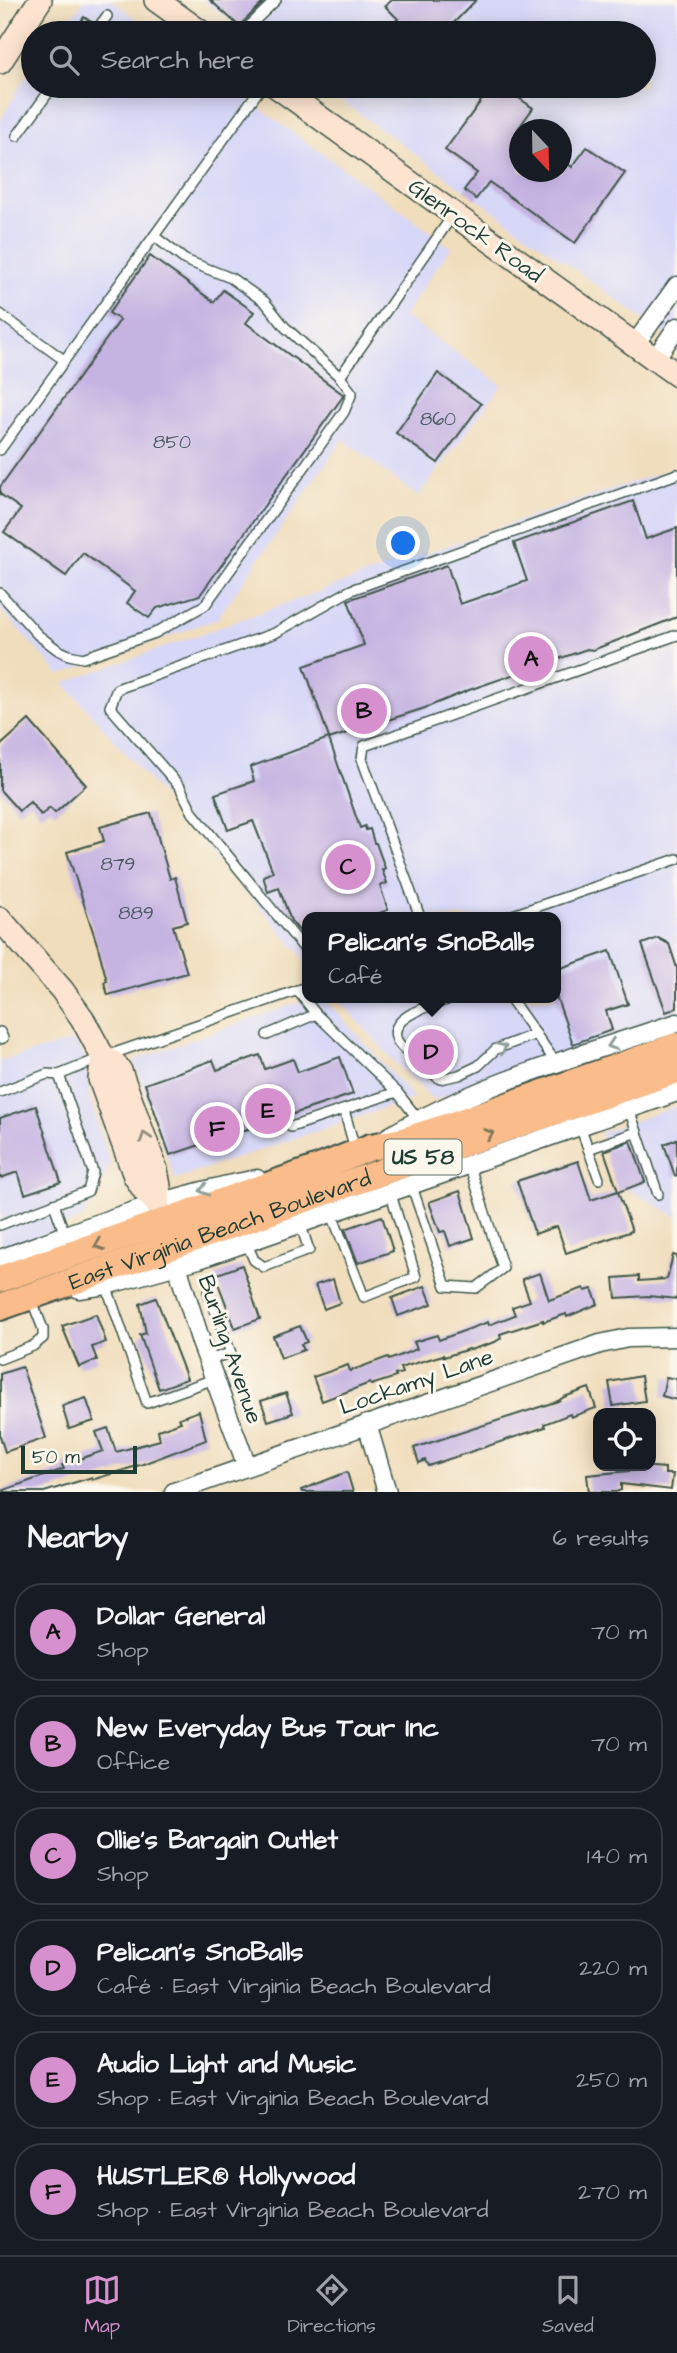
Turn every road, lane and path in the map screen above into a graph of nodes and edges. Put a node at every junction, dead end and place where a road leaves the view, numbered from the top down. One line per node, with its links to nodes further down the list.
1 (40, 0): 5 (street)
2 (156, 0): 7 (street)
3 (275, 0): 8 (lane)
4 (107, 16): 6 (lane)
5 (26, 21)
6 (103, 21)
7 (185, 21)
8 (254, 21)
9 (21, 29): 10 (street)
10 (0, 62)
11 (44, 98): 14 (lane)
12 (253, 98): 16 (lane)
13 (293, 98): 15 (street, Glenrock Road)
14 (17, 136)
15 (454, 214): 20 (street, Glenrock Road); 24 (lane)
16 (154, 236): 22 (lane); 24 (lane)
17 (677, 286): 20 (street)
18 (0, 314): 22 (lane)
19 (677, 327): 21 (street)
20 (635, 344): 21 (street, Glenrock Road)
21 (655, 359): 23 (street, Glenrock Road)
22 (64, 360): 25 (lane)
23 (677, 374)
24 (340, 377): 27 (lane)
25 (0, 450)
26 (677, 474): 33 (lane)
27 (0, 593)
28 (677, 635): 30 (lane)
29 (677, 859): 31 (lane)
30 (418, 912)
31 (522, 912)
32 (0, 920): 47 (street)
33 (302, 946)
34 (302, 988): 35 (lane)
35 (297, 990): 36 (lane); 47 (lane)
36 (302, 996)
37 (307, 1003): 40 (lane)
38 (440, 1003): 43 (lane, one-way to 43)
39 (514, 1003): 43 (lane)
40 (316, 1014): 44 (lane); 52 (lane)
41 (677, 1023): 48 (street, one-way to 48)
42 (0, 1032): 45 (lane)
43 (536, 1034): 48 (lane)
44 (267, 1035)
45 (0, 1039)
46 (677, 1046): 61 (main road, East Virginia Beach Boulevard / US 58)
47 (103, 1057): 50 (lane); 71 (street)
48 (557, 1064): 56 (street)
49 (677, 1070): 71 (main road, East Virginia Beach Boulevard / US 58, one-way to 49)
50 (59, 1075): 51 (lane); 67 (lane)
51 (0, 1092)
52 (397, 1092): 55 (lane); 56 (lane)
53 (677, 1092): 54 (street)
54 (629, 1109): 57 (street); 59 (lane)
55 (344, 1110): 58 (lane); 61 (lane)
56 (418, 1119): 61 (street)
57 (580, 1126): 60 (lane); 62 (street)
58 (291, 1127)
59 (637, 1132): 60 (lane); 66 (lane)
60 (588, 1149): 63 (lane)
61 (364, 1150): 71 (main road, East Virginia Beach Boulevard / US 58, one-way to 71)
62 (469, 1164): 64 (street); 64 (lane)
63 (599, 1179)
64 (411, 1184): 65 (street)
65 (390, 1191): 68 (street); 68 (lane)
66 (658, 1194)
67 (54, 1204): 70 (lane); 72 (lane)
68 (331, 1212): 69 (street)
69 (300, 1223): 73 (street); 73 (lane)
70 (0, 1225)
71 (167, 1234): 72 (street); 73 (street); 75 (main road, East Virginia Beach Boulevard / US 58, one-way to 75); 76 (street); 78 (main road, East Virginia Beach Boulevard / US 58); 82 (street, Burling Avenue)
72 (65, 1235): 74 (street)
73 (246, 1242)
74 (0, 1259)
75 (0, 1279)
76 (106, 1285): 78 (street); 83 (lane)
77 (208, 1292): 82 (lane)
78 (31, 1296): 79 (main road, East Virginia Beach Boulevard / US 58); 81 (lane)
79 (0, 1307)
80 (677, 1337): 84 (street, Lockamy Lane)
81 (0, 1359)
82 (207, 1360): 83 (street, Burling Avenue)
83 (214, 1379): 85 (street, Burling Avenue)
84 (367, 1424): 85 (street, Lockamy Lane); 87 (street)
85 (247, 1466): 86 (street, Lockamy Lane)
86 (174, 1492)
87 (387, 1492)

